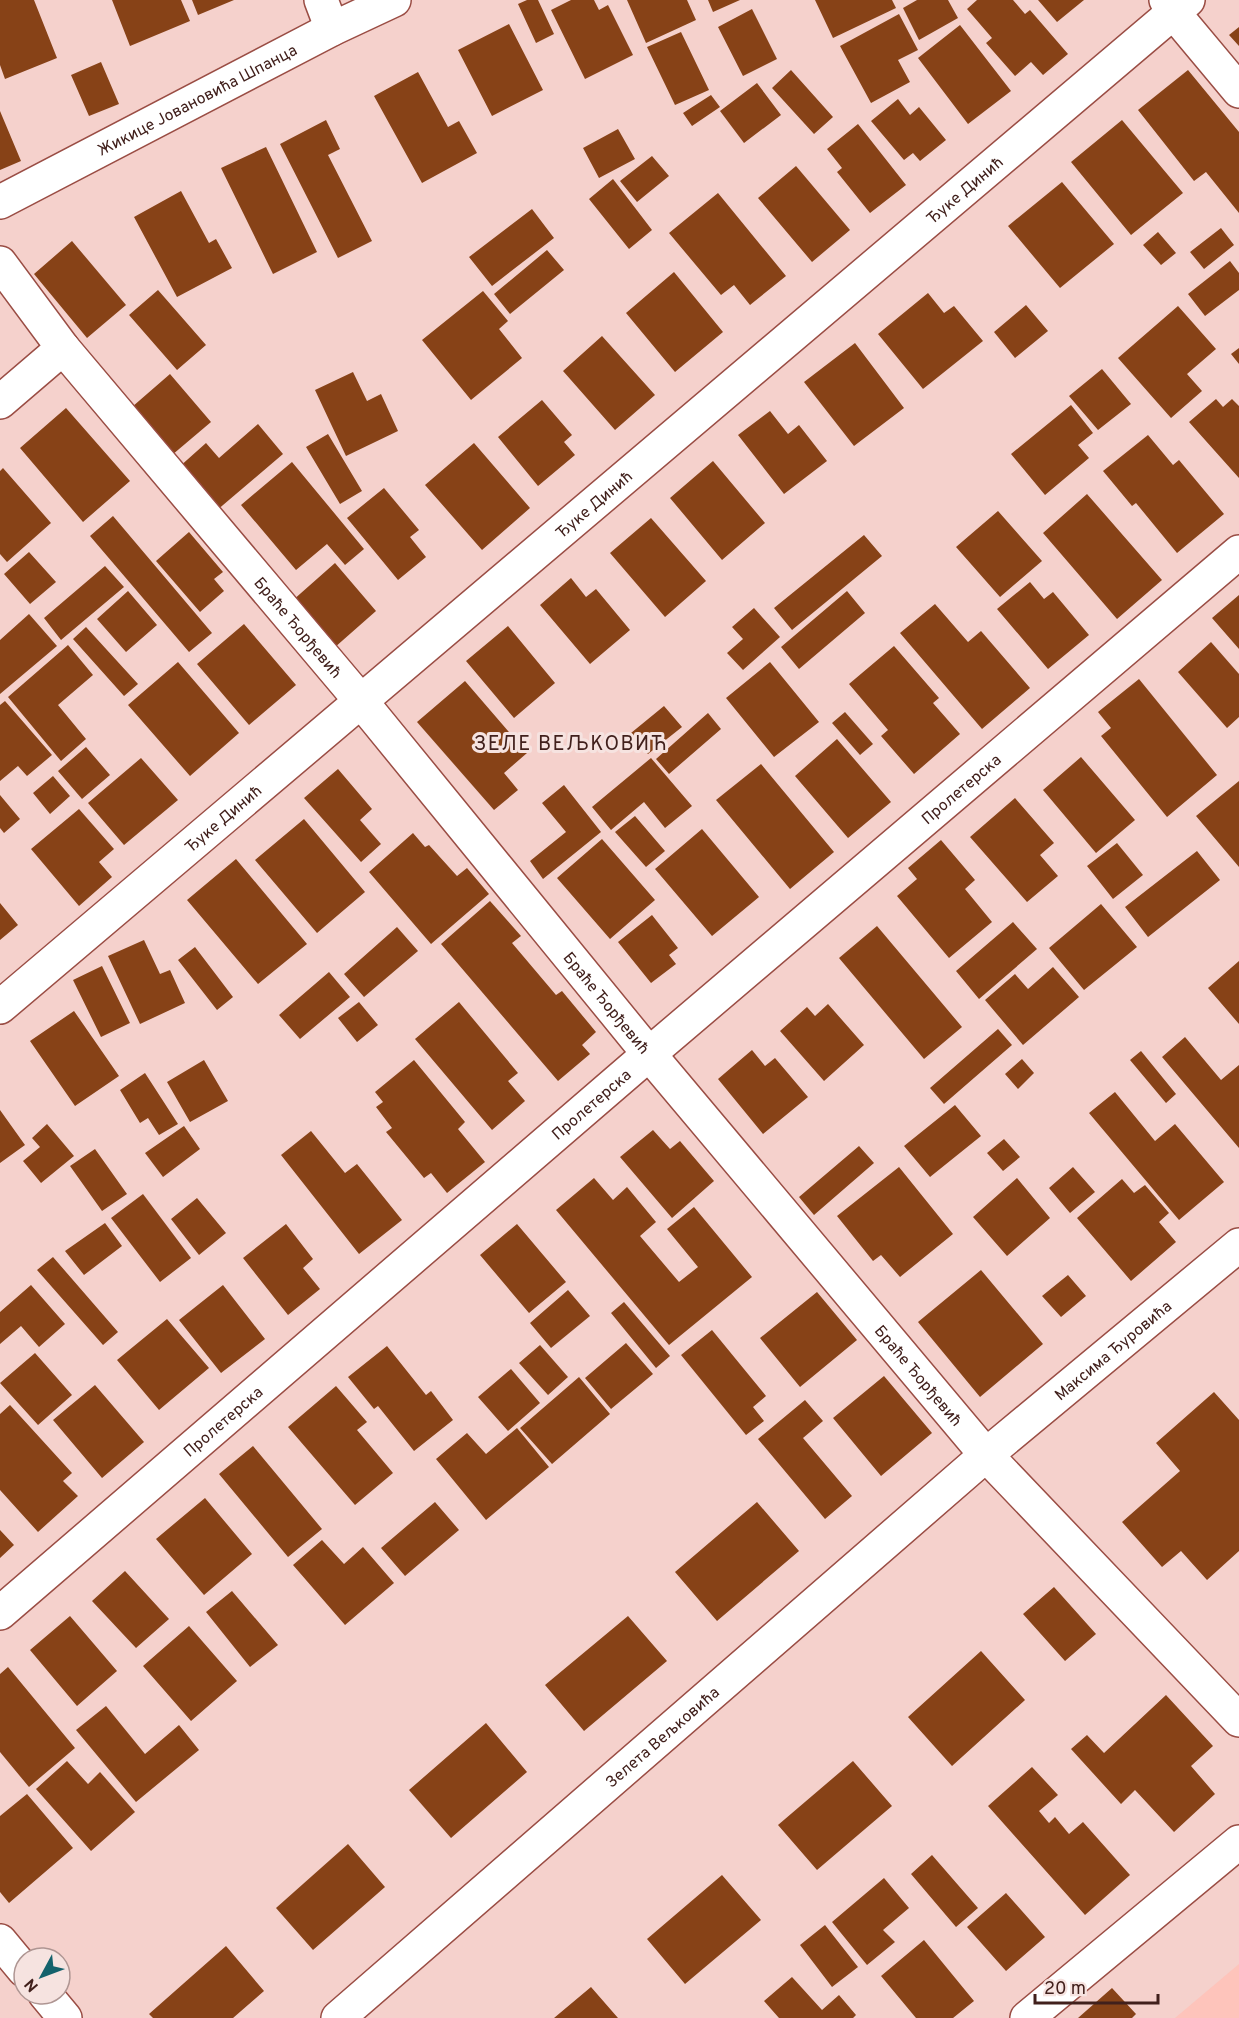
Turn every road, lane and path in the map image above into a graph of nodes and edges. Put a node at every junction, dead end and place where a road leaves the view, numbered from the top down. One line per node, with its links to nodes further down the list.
1 (394, 0): 3 (street, Жикице Јовановића Шпанца)
2 (1176, 4): 4 (street); 10 (street, Ђуке Динић)
3 (326, 15): 5 (street, Жикице Јовановића Шпанца)
4 (1239, 91)
5 (0, 202)
6 (0, 263): 7 (street, Браће Ђорђевић)
7 (63, 348): 8 (street); 10 (street, Браће Ђорђевић)
8 (0, 402)
9 (1239, 552): 12 (street, Пролетерска)
10 (360, 700): 11 (street, Ђуке Динић); 12 (street, Браће Ђорђевић)
11 (0, 1007)
12 (649, 1054): 14 (street, Браће Ђорђевић); 15 (street, Пролетерска)
13 (1239, 1245): 14 (street, Максима Ђуровића)
14 (986, 1455): 16 (street, Браће Ђорђевић); 22 (street, Зелета Вељковића)
15 (0, 1613)
16 (1239, 1720)
17 (1239, 1842): 23 (street)
18 (0, 1941): 19 (street)
19 (12, 1956)
20 (55, 2006): 21 (street)
21 (65, 2018)
22 (338, 2018)
23 (1027, 2018)

